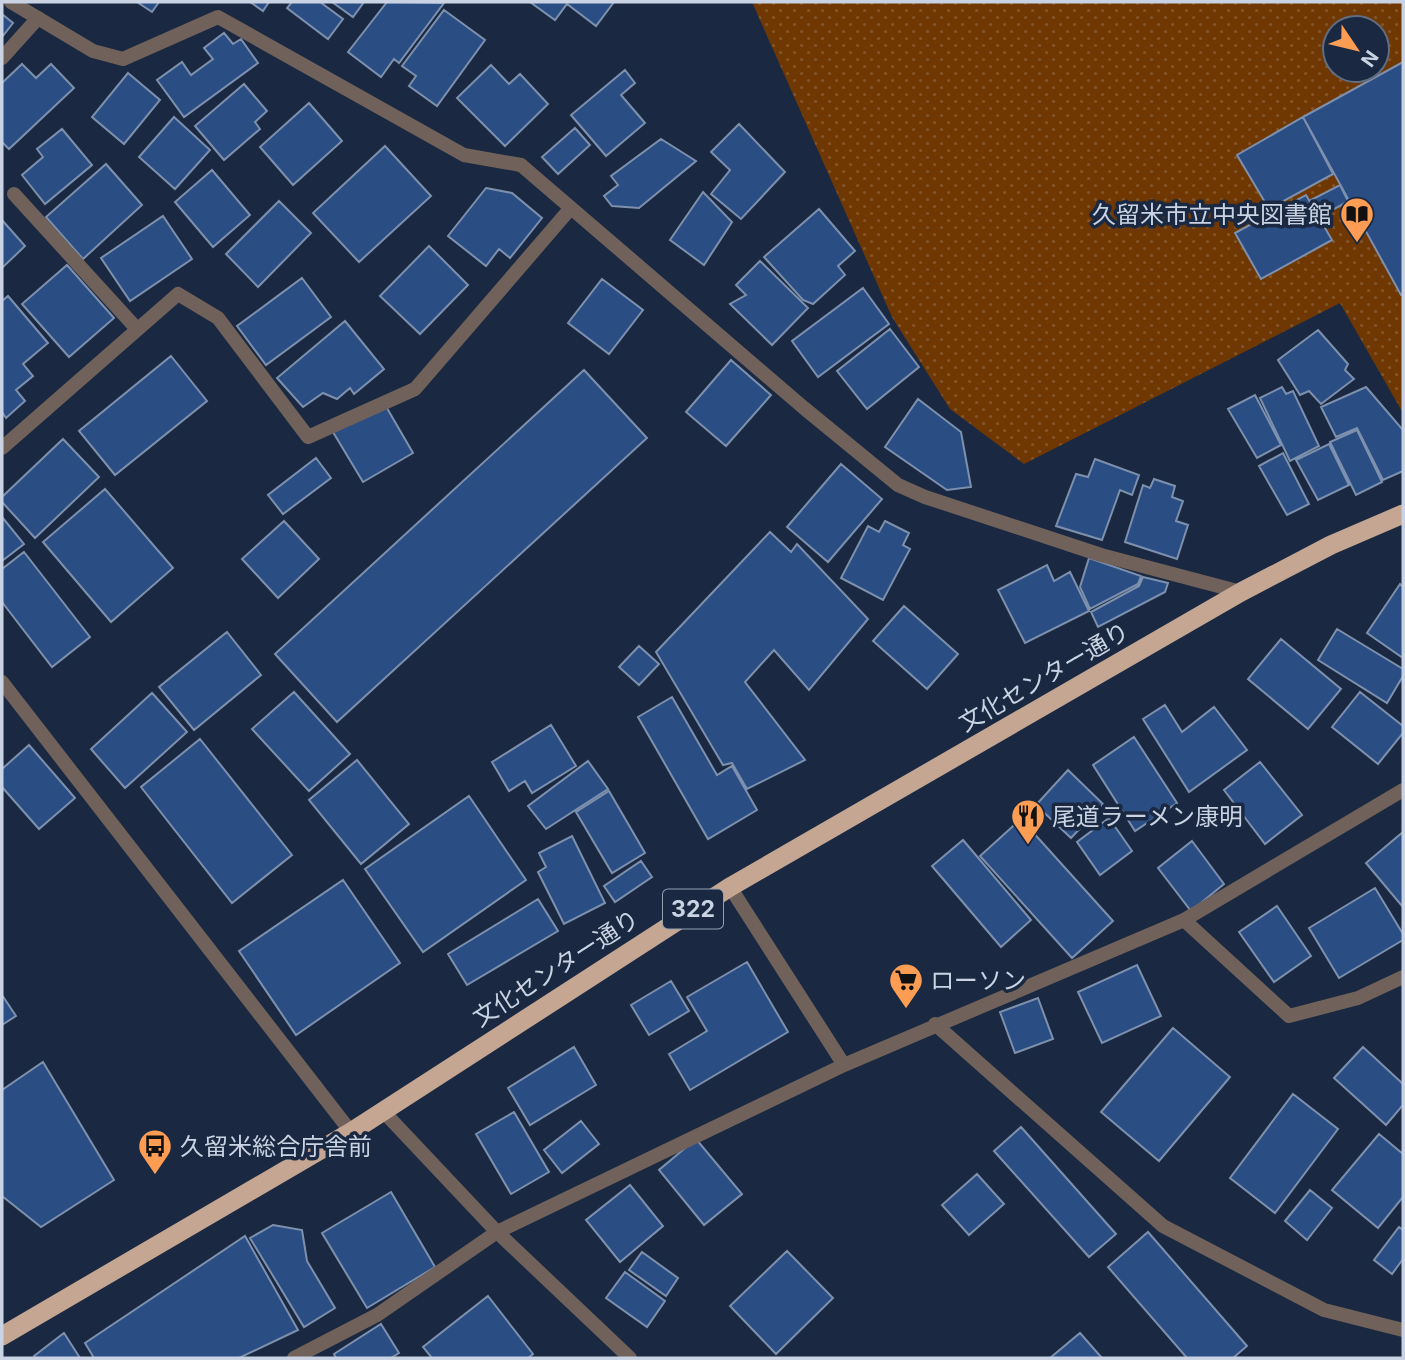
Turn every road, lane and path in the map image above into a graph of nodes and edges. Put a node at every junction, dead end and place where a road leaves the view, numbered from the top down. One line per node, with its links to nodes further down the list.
1 (11, 2): 2 (street)
2 (38, 18): 3 (street); 5 (street)
3 (2, 58)
4 (14, 194): 6 (street)
5 (570, 209): 6 (street); 9 (street)
6 (136, 330): 7 (street)
7 (2, 448)
8 (1403, 514): 9 (highway, 文化センター通り / 322)
9 (1241, 592): 12 (highway, 文化センター通り / 322)
10 (2, 682): 18 (street)
11 (1403, 790): 13 (street)
12 (730, 887): 16 (street); 17 (highway, 文化センター通り / 322)
13 (1184, 920): 14 (street); 15 (street)
14 (1403, 977)
15 (936, 1024): 16 (street); 20 (street)
16 (844, 1065): 19 (street)
17 (382, 1110): 18 (highway, 文化センター通り / 322); 19 (street)
18 (351, 1132): 21 (highway, 文化センター通り / 322)
19 (497, 1232): 22 (street); 23 (street)
20 (1403, 1330)
21 (2, 1336)
22 (294, 1358)
23 (630, 1358)

